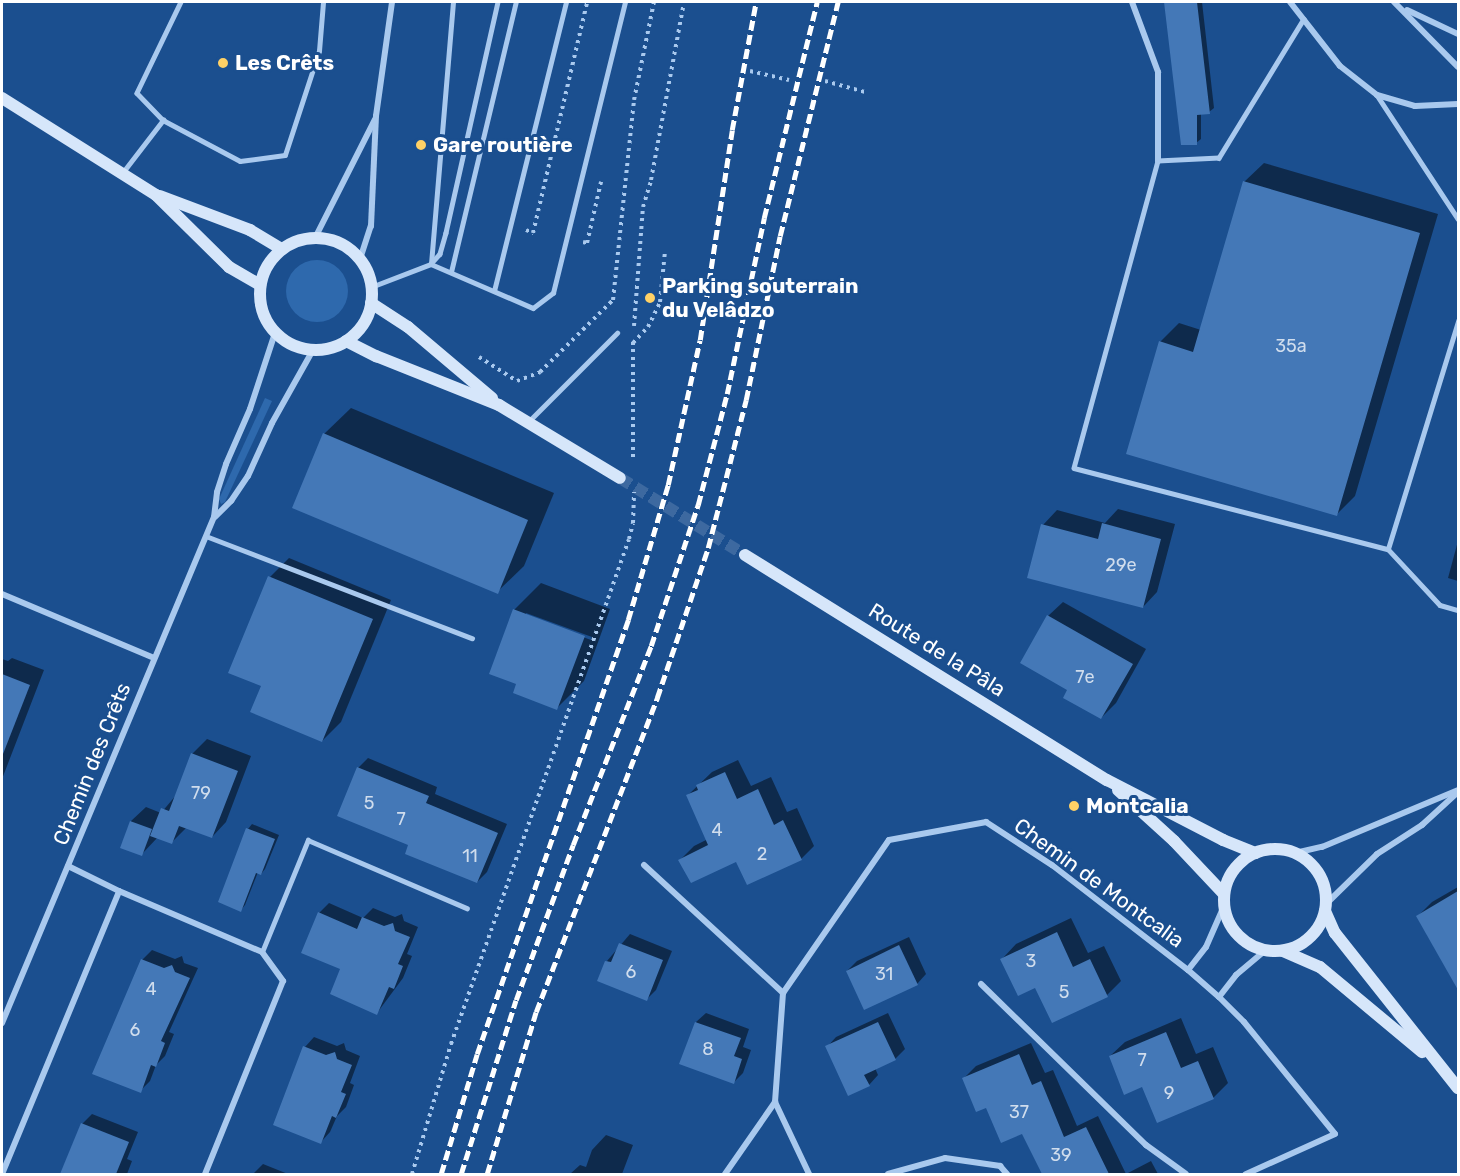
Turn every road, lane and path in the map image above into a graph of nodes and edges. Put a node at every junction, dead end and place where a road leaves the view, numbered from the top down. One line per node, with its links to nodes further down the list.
1 (181, 2): 24 (lane)
2 (322, 2): 24 (lane)
3 (392, 2): 23 (street)
4 (453, 2): 33 (lane)
5 (498, 2): 33 (lane)
6 (516, 2): 34 (lane)
7 (566, 2): 37 (lane)
8 (625, 2): 37 (lane)
9 (1132, 2): 25 (street)
10 (1290, 2): 13 (street)
11 (1394, 2): 12 (street)
12 (1403, 9): 14 (street); 15 (street)
13 (1304, 19): 20 (street); 25 (lane)
14 (1458, 34)
15 (1458, 67)
16 (750, 70): 17 (path)
17 (789, 80)
18 (825, 81): 19 (path)
19 (865, 92)
20 (1377, 95): 22 (street); 28 (lane)
21 (2, 98): 26 (street)
22 (1458, 104)
23 (376, 116): 29 (street); 32 (street)
24 (163, 120): 26 (lane)
25 (1158, 161): 50 (lane)
26 (123, 172): 27 (street)
27 (156, 195): 30 (street); 35 (street)
28 (1458, 219)
29 (315, 238): 30 (street); 32 (street)
30 (282, 249): 35 (street)
31 (665, 250): 43 (path)
32 (360, 259): 36 (street)
33 (431, 264): 34 (lane); 36 (lane)
34 (451, 272): 37 (lane)
35 (260, 285): 40 (street)
36 (371, 287): 38 (street)
37 (495, 291)
38 (371, 303): 42 (street); 45 (street)
39 (1458, 321): 50 (lane)
40 (275, 333): 44 (street); 48 (street, Chemin des Crêts)
41 (617, 333): 46 (lane)
42 (346, 341): 44 (street); 45 (street)
43 (633, 343)
44 (313, 350): 48 (street, Chemin des Crêts)
45 (499, 405): 46 (street)
46 (528, 422): 47 (street)
47 (620, 478)
48 (214, 518): 49 (street, Chemin des Crêts)
49 (207, 536): 54 (lane); 55 (street, Chemin des Crêts)
50 (1389, 549): 53 (lane)
51 (745, 555): 56 (street, Route de la Pâla)
52 (2, 594): 55 (street)
53 (1458, 610)
54 (472, 638)
55 (154, 658): 61 (street, Chemin des Crêts)
56 (1107, 780): 58 (street, Route de la Pâla); 63 (street, Route de la Pâla)
57 (1458, 791): 59 (street); 64 (street)
58 (1255, 853): 59 (street); 63 (street)
59 (1295, 853): 64 (street)
60 (644, 864): 72 (street)
61 (68, 866): 62 (street); 74 (street, Chemin des Crêts)
62 (118, 891): 69 (street); 77 (street)
63 (1224, 900): 67 (street); 70 (street, Chemin de Montcalia)
64 (1325, 907): 68 (street); 75 (street)
65 (467, 908): 69 (lane)
66 (494, 923): 79 (path)
67 (1265, 951): 68 (street); 73 (street)
68 (1283, 951): 75 (street)
69 (262, 952): 78 (street)
70 (1188, 970): 72 (street, Chemin de Montcalia); 73 (street, Chemin de Montcalia)
71 (981, 984): 84 (street)
72 (783, 993): 76 (street)
73 (1219, 997): 85 (street, Chemin de Montcalia)
74 (2, 1023)
75 (1455, 1084)
76 (775, 1102): 80 (street); 81 (street)
77 (2, 1174)
78 (205, 1174)
79 (412, 1174)
80 (725, 1174)
81 (809, 1174)
82 (888, 1174): 83 (street)
83 (1007, 1174)
84 (1186, 1174)
85 (1246, 1174)

